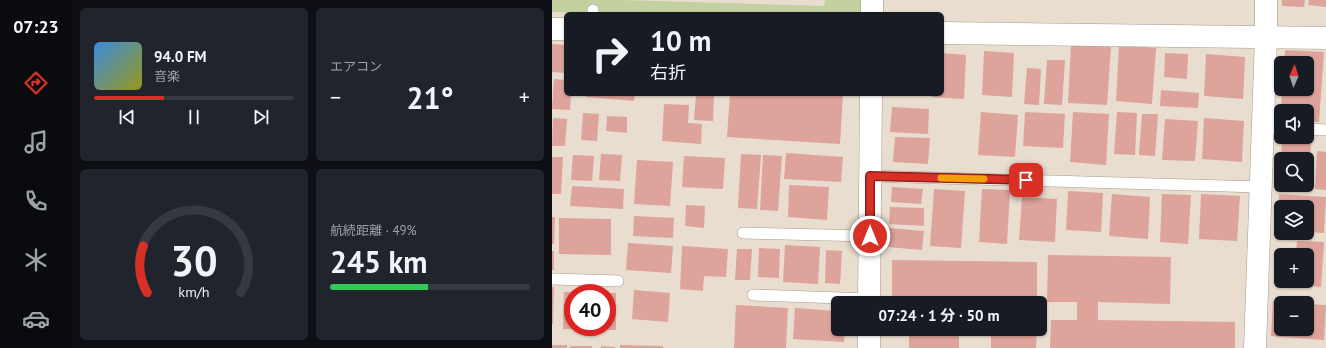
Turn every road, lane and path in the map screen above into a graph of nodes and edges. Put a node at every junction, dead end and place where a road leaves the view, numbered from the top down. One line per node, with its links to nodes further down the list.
1 (872, 0): 3 (street)
2 (1266, 0): 7 (street)
3 (872, 12)
4 (552, 29): 5 (street)
5 (564, 29)
6 (944, 33): 7 (street)
7 (1266, 37): 8 (street); 10 (street)
8 (1326, 38)
9 (871, 96): 13 (street)
10 (1272, 128): 14 (street)
11 (1314, 129): 12 (lane)
12 (1326, 130)
13 (870, 176): 14 (lane); 16 (street)
14 (1260, 187): 24 (street)
15 (743, 233): 16 (lane)
16 (870, 236): 20 (street)
17 (552, 279): 18 (lane)
18 (618, 281)
19 (753, 295): 21 (lane)
20 (869, 296)
21 (831, 299)
22 (869, 336): 23 (street)
23 (869, 348)
24 (1254, 348)

